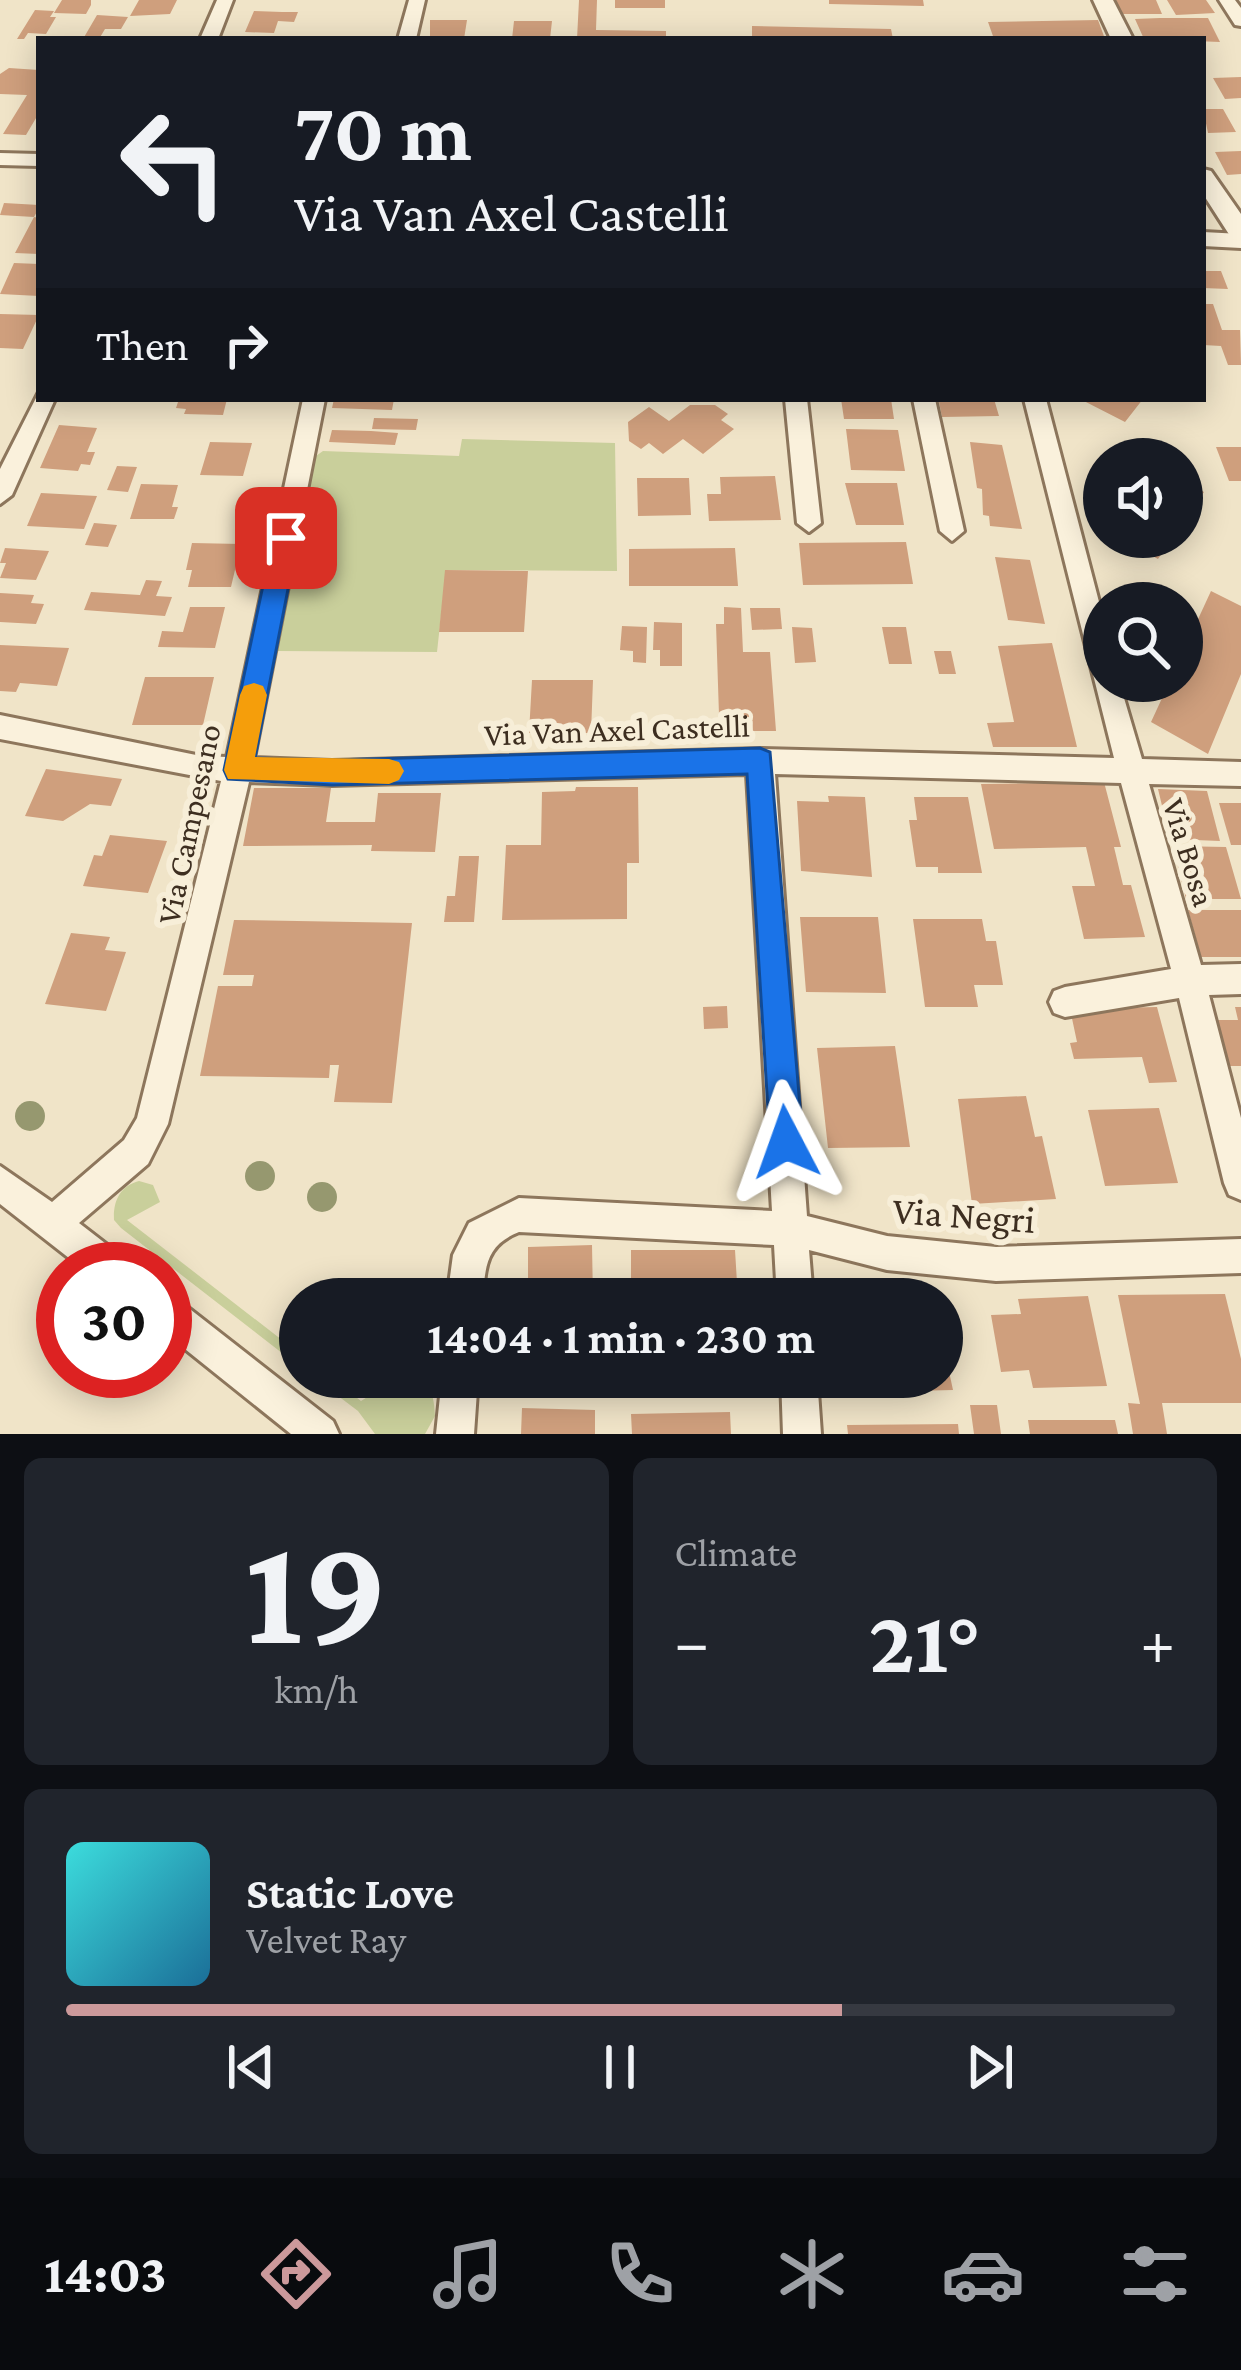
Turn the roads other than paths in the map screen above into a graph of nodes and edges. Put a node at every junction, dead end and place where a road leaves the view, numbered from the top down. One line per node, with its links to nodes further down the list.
1 (225, 0): 6 (street)
2 (417, 0): 7 (street)
3 (1103, 0): 8 (street)
4 (1227, 0): 5 (street)
5 (1241, 21)
6 (210, 36)
7 (408, 36)
8 (1120, 36)
9 (0, 159): 10 (street)
10 (36, 160)
11 (1206, 181): 12 (street)
12 (1241, 237): 13 (street)
13 (1206, 239)
14 (43, 402): 19 (street)
15 (313, 402): 26 (street, Via Campesano)
16 (796, 402): 20 (street)
17 (925, 402): 21 (street)
18 (1036, 402): 22 (street)
19 (0, 495)
20 (809, 523)
21 (952, 531)
22 (1083, 589)
23 (1111, 702): 27 (street, Via Bosa)
24 (0, 727): 26 (street, Via Van Axel Castelli)
25 (760, 761): 26 (street, Via Van Axel Castelli); 27 (street, Via Van Axel Castelli); 35 (street)
26 (238, 770): 34 (street, Via Campesano)
27 (1129, 773): 28 (street, Via Van Axel Castelli); 30 (street, Via Bosa)
28 (1241, 774)
29 (1241, 979): 30 (street)
30 (1190, 981): 31 (street); 33 (street, Via Bosa)
31 (1065, 1002)
32 (0, 1183): 34 (street)
33 (1241, 1183)
34 (52, 1223): 36 (street)
35 (792, 1229): 37 (street, Via Negri); 38 (street, Via Negri); 39 (street)
36 (76, 1242)
37 (1241, 1256)
38 (469, 1278)
39 (794, 1278)
40 (192, 1332): 43 (street)
41 (458, 1398): 44 (street)
42 (800, 1398): 45 (street)
43 (320, 1434)
44 (454, 1434)
45 (802, 1434)

